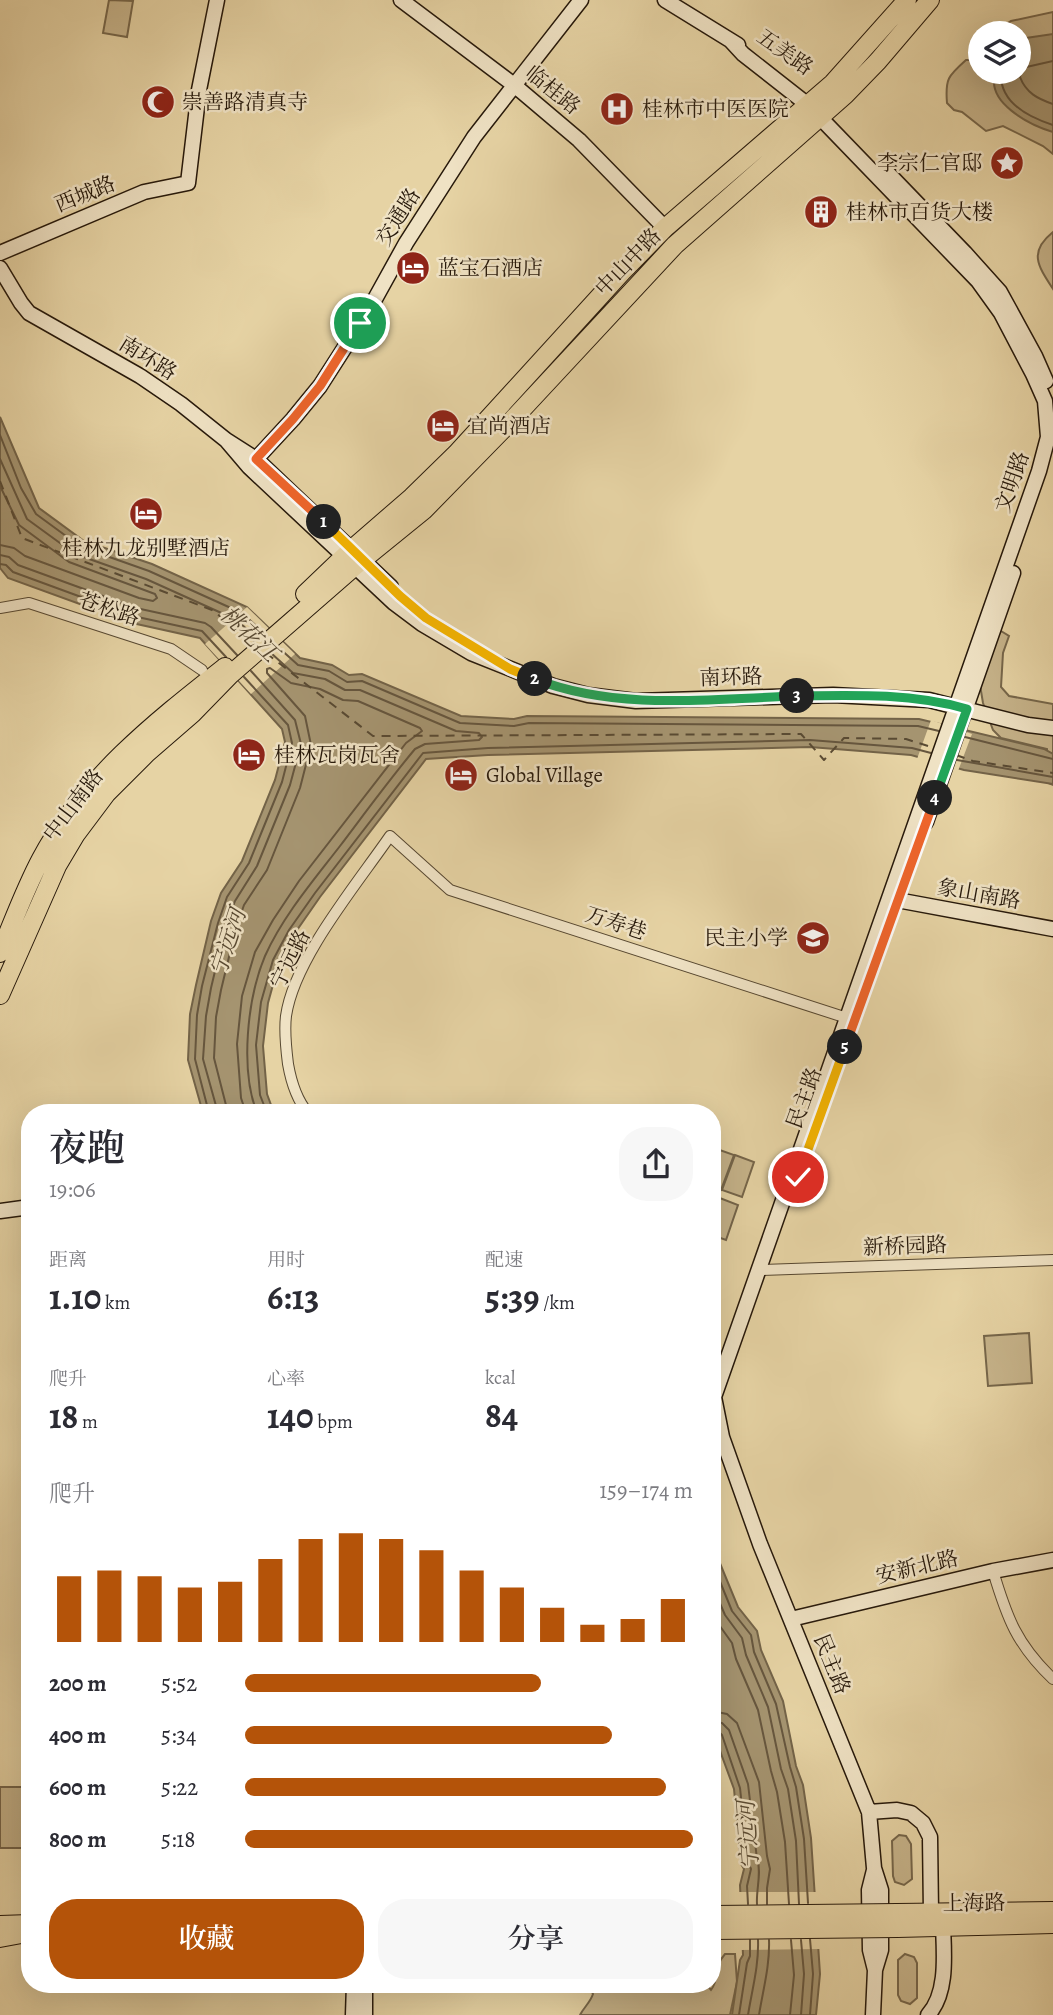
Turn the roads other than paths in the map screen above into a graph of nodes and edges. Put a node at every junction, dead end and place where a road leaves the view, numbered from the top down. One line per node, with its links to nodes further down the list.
1 (218, 0): 10 (street, 西城路)
2 (401, 0): 7 (street, 临桂路)
3 (580, 0): 7 (street, 交通路)
4 (665, 0): 8 (street, 五美路)
5 (907, 0): 8 (highway, 中山中路)
6 (930, 0): 8 (highway, 中山中路)
7 (513, 85): 9 (street, 临桂路); 16 (street, 交通路)
8 (818, 107): 9 (highway, 中山中路); 13 (street); 17 (highway, 中山中路); 21 (street, 文明路)
9 (665, 228): 17 (highway, 中山中路)
10 (1, 251): 12 (street, 南环路)
11 (0, 268): 12 (street, 南环路)
12 (43, 321): 14 (street, 南环路)
13 (1053, 399)
14 (226, 440): 16 (street, 南环路); 17 (street, 南环路)
15 (1053, 455): 21 (street, 文明路)
16 (256, 459): 17 (street, 南环路)
17 (354, 558): 20 (highway); 21 (street, 南环路)
18 (0, 608): 19 (street, 苍松路)
19 (202, 670)
20 (227, 672): 27 (highway, 中山南路); 28 (highway, 中山南路)
21 (962, 707): 22 (street, 南环路); 23 (street, 文明路)
22 (1053, 728)
23 (940, 770): 25 (street, 民主路); 29 (street, 民主路)
24 (390, 836): 29 (street, 万寿巷); 30 (street, 宁远路)
25 (897, 900): 26 (street, 象山南路); 34 (street, 民主路)
26 (1053, 929)
27 (0, 953)
28 (0, 995)
29 (847, 1018): 34 (street, 民主路)
30 (302, 1104)
31 (21, 1208): 32 (street)
32 (0, 1211)
33 (1053, 1260): 34 (street, 新桥园路)
34 (762, 1270): 35 (street, 民主路)
35 (721, 1381)
36 (721, 1432): 39 (street, 民主路)
37 (1053, 1560): 38 (street, 安新北路)
38 (993, 1571): 39 (street, 安新北路); 40 (street)
39 (791, 1619): 41 (street, 民主路)
40 (1053, 1679)
41 (869, 1812): 45 (street); 56 (street, 民主路)
42 (1053, 1911): 45 (highway, 上海路)
43 (721, 1915): 44 (highway, bridge)
44 (897, 1920): 45 (highway, 上海路); 49 (highway, bridge)
45 (937, 1920): 47 (highway, 上海路); 57 (street)
46 (0, 1922): 48 (highway)
47 (1053, 1924)
48 (21, 1927)
49 (721, 1930)
50 (21, 1931): 51 (highway)
51 (0, 1937)
52 (354, 1993): 54 (street)
53 (365, 1993): 55 (street)
54 (353, 2015)
55 (365, 2015)
56 (873, 2015)
57 (929, 2015)

